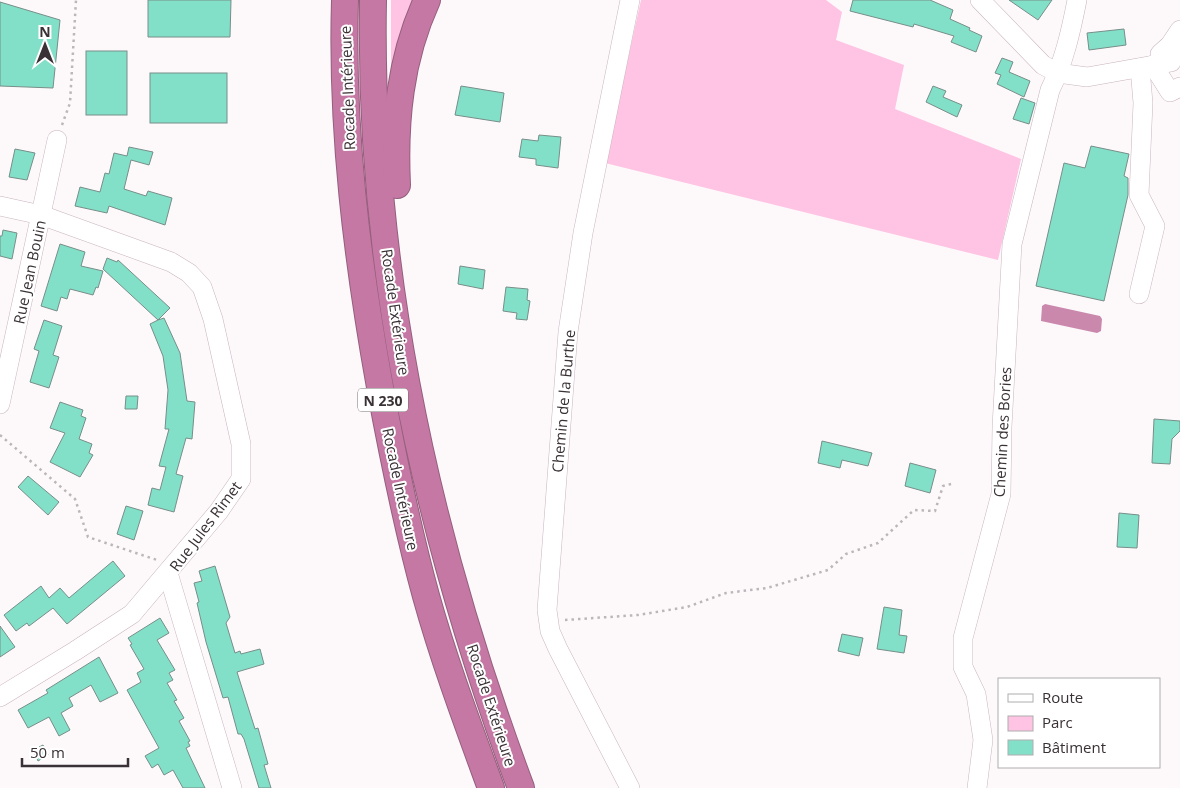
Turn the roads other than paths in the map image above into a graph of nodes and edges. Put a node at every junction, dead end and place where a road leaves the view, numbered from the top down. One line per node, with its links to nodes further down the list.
1 (329, 0): 14 (highway)
2 (345, 0): 14 (highway, Rocade Intérieure / N 230)
3 (373, 0): 18 (highway, Rocade Extérieure / N 230)
4 (427, 0): 18 (highway)
5 (630, 0): 25 (street, Chemin de la Burthe)
6 (980, 0): 11 (street)
7 (1077, 0): 11 (street, Chemin des Bories)
8 (1180, 30): 10 (street)
9 (1180, 48): 10 (street)
10 (1147, 66): 11 (street); 12 (street); 17 (street)
11 (1058, 73): 26 (street, Chemin des Bories)
12 (1180, 87)
13 (56, 140): 16 (street, Rue Jean Bouin)
14 (352, 201): 23 (highway, Rocade Intérieure / N 230)
15 (0, 206): 16 (street, Rue Jules Rimet)
16 (41, 215): 19 (street, Rue Jean Bouin); 20 (street, Rue Jules Rimet)
17 (1139, 294)
18 (408, 396): 24 (highway, Rocade Extérieure / N 230)
19 (0, 404)
20 (171, 569): 21 (street); 22 (street, Rue Jules Rimet)
21 (0, 697)
22 (232, 788)
23 (491, 788)
24 (521, 788)
25 (630, 788)
26 (977, 788)

